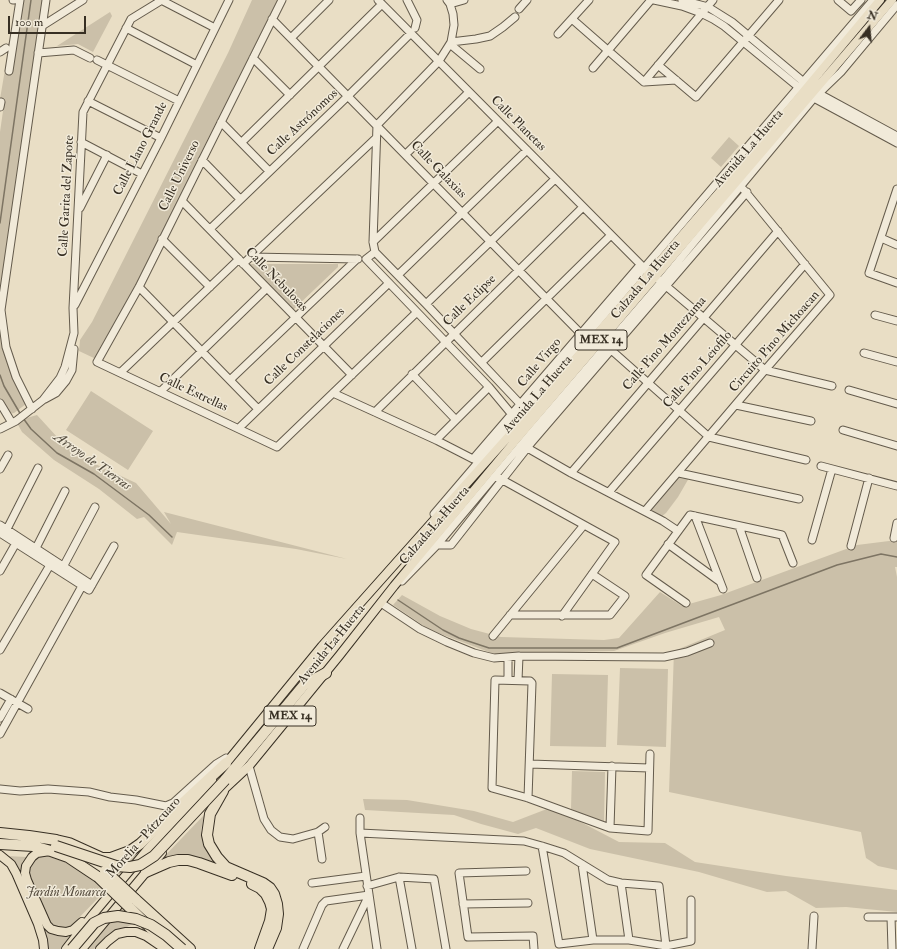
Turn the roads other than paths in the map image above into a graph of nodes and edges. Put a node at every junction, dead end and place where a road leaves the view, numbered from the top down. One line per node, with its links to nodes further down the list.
1 (20, 0): 51 (street)
2 (48, 0): 31 (street)
3 (83, 0): 31 (street)
4 (161, 0): 32 (street, Calle Garita del Zapote); 33 (street)
5 (229, 0): 33 (street, Calle Llano Grande)
6 (282, 0): 29 (street, Calle Universo)
7 (329, 0): 36 (street)
8 (407, 0): 34 (street)
9 (464, 0): 22 (street)
10 (527, 0): 25 (street)
11 (589, 0): 30 (street)
12 (653, 0): 27 (street); 39 (street)
13 (682, 0): 24 (street)
14 (713, 0): 24 (street)
15 (779, 0): 37 (street)
16 (838, 0): 17 (street)
17 (860, 0)
18 (873, 0): 26 (street)
19 (880, 0): 26 (main road, Avenida La Huerta / MEX 14)
20 (892, 0): 54 (main road, Avenida La Huerta / MEX 14)
21 (380, 2): 34 (street, Calle Planetas); 48 (street)
22 (449, 2): 38 (street)
23 (897, 5): 54 (street)
24 (708, 7): 27 (street); 37 (street)
25 (519, 9)
26 (869, 9): 54 (main road, Avenida La Huerta / MEX 14)
27 (701, 13): 37 (street); 47 (street)
28 (515, 16): 38 (street)
29 (272, 19): 36 (street, Calle Galaxias); 42 (street, Calle Universo)
30 (572, 19): 35 (street); 39 (street)
31 (42, 26): 40 (street)
32 (126, 28): 45 (street, Calle Garita del Zapote); 46 (street)
33 (215, 28): 46 (street, Calle Llano Grande)
34 (413, 30): 44 (street, Calle Planetas); 57 (street, Calle Astrónomos)
35 (558, 34)
36 (292, 38): 48 (street, Calle Galaxias)
37 (745, 39): 52 (street); 54 (street)
38 (451, 43): 44 (street); 50 (street)
39 (608, 50): 49 (street); 53 (street)
40 (38, 52): 41 (street); 145 (street)
41 (90, 58)
42 (253, 58): 56 (street); 61 (street, Calle Universo)
43 (97, 60): 45 (street)
44 (439, 61): 55 (street, Calle Planetas); 62 (street)
45 (107, 64): 58 (street, Calle Garita del Zapote); 59 (street)
46 (197, 65): 59 (street, Calle Llano Grande)
47 (658, 65): 52 (street); 53 (street)
48 (320, 66): 56 (street); 57 (street, Calle Galaxias)
49 (593, 68)
50 (480, 69)
51 (9, 71)
52 (676, 80): 53 (street)
53 (644, 82)
54 (809, 91): 63 (street); 68 (street); 77 (main road, Avenida La Huerta / MEX 14); 102 (main road, Avenida La Huerta / MEX 14)
55 (469, 92): 60 (street, Calle Planetas); 70 (street)
56 (290, 96): 67 (street)
57 (348, 96): 62 (street, Calle Galaxias); 73 (street, Calle Astrónomos)
58 (88, 101): 64 (street); 66 (street, Calle Garita del Zapote)
59 (179, 101): 64 (street, Calle Llano Grande)
60 (498, 121): 69 (street, Calle Planetas); 76 (street)
61 (221, 122): 67 (street); 72 (street, Calle Universo)
62 (377, 125): 65 (street); 70 (street, Calle Galaxias)
63 (897, 136)
64 (161, 138): 74 (street, Calle Llano Grande)
65 (376, 138): 92 (street); 95 (street)
66 (82, 142): 71 (street); 84 (street, Calle Garita del Zapote)
67 (242, 142): 73 (street)
68 (897, 143)
69 (527, 150): 75 (street, Calle Planetas); 85 (street)
70 (406, 154): 76 (street, Calle Galaxias)
71 (108, 155): 74 (street); 84 (street)
72 (202, 160): 80 (street); 81 (street, Calle Universo)
73 (269, 171): 80 (street, Calle Astrónomos)
74 (142, 174): 110 (street, Calle Llano Grande)
75 (554, 178): 83 (street, Calle Planetas); 91 (street)
76 (434, 183): 85 (street, Calle Galaxias); 92 (street)
77 (738, 183): 79 (street, Circuito Pino Michoacan); 102 (main road, Avenida La Huerta / MEX 14)
78 (897, 189): 82 (street)
79 (746, 192): 87 (street, Circuito Pino Michoacan); 102 (street, Calzada La Huerta)
80 (240, 199): 86 (street, Calle Astrónomos)
81 (182, 201): 86 (street, Calle Nebulosas); 90 (street, Calle Universo)
82 (894, 206): 88 (street)
83 (583, 207): 89 (street, Calle Planetas); 100 (street, Calle Eclipse)
84 (78, 212): 110 (street, Calle Garita del Zapote)
85 (462, 213): 91 (street, Calle Galaxias); 101 (street)
86 (210, 229): 98 (street, Calle Nebulosas)
87 (778, 231): 99 (street, Circuito Pino Michoacan); 114 (street, Calle Pino Montezuma)
88 (881, 235): 93 (street); 104 (street)
89 (611, 236): 102 (street, Calle Planetas); 108 (street)
90 (162, 239): 105 (street, Calle Universo); 106 (street)
91 (490, 241): 100 (street, Calle Galaxias); 109 (street)
92 (374, 242): 94 (street)
93 (897, 245)
94 (374, 252): 97 (street); 101 (street)
95 (251, 257): 96 (street); 98 (street)
96 (357, 259): 97 (street); 113 (street)
97 (366, 259): 103 (street)
98 (241, 261): 106 (street); 107 (street, Calle Nebulosas)
99 (805, 264): 121 (street, Calle Pino Leiofilo); 129 (street, Circuito Pino Michoacan)
100 (519, 270): 108 (street, Calle Galaxias); 117 (street, Calle Eclipse)
101 (398, 275): 109 (street)
102 (652, 275): 114 (street, Calle Planetas); 118 (main road, Avenida La Huerta / MEX 14); 118 (street, Calle Virgo); 120 (main road, Avenida La Huerta / MEX 14); 124 (street, Calzada La Huerta)
103 (389, 283): 111 (street); 122 (street, Calle Constelaciones)
104 (897, 283)
105 (139, 287): 116 (street); 126 (street, Calle Universo)
106 (210, 287): 116 (street)
107 (267, 288): 113 (street, Calle Nebulosas); 123 (street)
108 (546, 298): 118 (street, Calle Galaxias); 127 (street)
109 (426, 304): 117 (street)
110 (73, 308): 145 (street, Calle Garita del Zapote)
111 (417, 312): 119 (street); 132 (street)
112 (875, 315): 115 (street)
113 (295, 317): 122 (street, Calle Nebulosas); 133 (street)
114 (704, 318): 121 (street, Calle Planetas); 134 (street, Calle Pino Montezuma)
115 (897, 321)
116 (174, 322): 123 (street); 130 (street)
117 (454, 334): 119 (street, Calle Eclipse); 127 (street)
118 (585, 338): 144 (main road, Avenida La Huerta / MEX 14); 144 (street, Calle Virgo)
119 (446, 342): 131 (street, Calle Eclipse); 136 (street)
120 (603, 343): 124 (street); 151 (main road, Avenida La Huerta / MEX 14); 152 (street, Calzada La Huerta)
121 (735, 345): 129 (street, Calle Planetas); 146 (street, Calle Pino Leiofilo)
122 (324, 347): 132 (street, Calle Nebulosas); 143 (street, Calle Constelaciones)
123 (202, 350): 133 (street); 138 (street)
124 (612, 350): 134 (street); 160 (street, Calzada La Huerta)
125 (864, 353): 128 (street)
126 (98, 362): 130 (street, Calle Estrellas)
127 (482, 362): 144 (street)
128 (897, 362)
129 (765, 370): 135 (street); 142 (street, Circuito Pino Michoacan)
130 (121, 372): 138 (street, Calle Estrellas)
131 (412, 374): 147 (street, Calle Eclipse); 148 (street)
132 (352, 375): 139 (street)
133 (230, 380): 143 (street)
134 (648, 384): 146 (street); 168 (street, Calle Pino Montezuma)
135 (832, 386)
136 (489, 387): 148 (street); 152 (street)
137 (849, 390): 141 (street)
138 (161, 391): 153 (street, Calle Estrellas)
139 (334, 393): 147 (street); 153 (street, Calle Estrellas)
140 (0, 404): 150 (street)
141 (897, 404)
142 (736, 405): 149 (street); 156 (street, Circuito Pino Michoacan)
143 (258, 409): 153 (street, Calle Constelaciones)
144 (524, 409): 151 (street); 152 (main road, Avenida La Huerta / MEX 14); 152 (street, Calle Virgo)
145 (30, 410): 150 (street)
146 (679, 411): 156 (street); 174 (street, Calle Pino Leiofilo)
147 (375, 412): 157 (street)
148 (456, 420): 157 (street)
149 (811, 421)
150 (14, 422): 154 (street)
151 (530, 423): 152 (main road, Avenida La Huerta / MEX 14)
152 (522, 426): 157 (street, Calle Virgo); 158 (main road, Avenida La Huerta / MEX 14); 193 (street, Calzada La Huerta)
153 (239, 428)
154 (0, 429)
155 (842, 430): 159 (street)
156 (709, 437): 162 (street); 167 (street, Circuito Pino Michoacan)
157 (436, 440)
158 (514, 441): 160 (street); 169 (street, Calzada La Huerta); 193 (main road, Avenida La Huerta / MEX 14); 203 (main road, Avenida La Huerta / MEX 14)
159 (897, 446)
160 (528, 448): 168 (street); 171 (street, Calzada La Huerta)
161 (8, 454): 165 (street)
162 (806, 460)
163 (821, 466): 166 (street)
164 (38, 468): 184 (street)
165 (0, 469)
166 (832, 469): 170 (street); 186 (street)
167 (678, 472): 175 (street); 177 (street, Circuito Pino Michoacan)
168 (571, 473): 174 (street)
169 (496, 475): 171 (street); 189 (street, Calzada La Huerta)
170 (869, 478): 172 (street); 191 (street)
171 (502, 480): 181 (street); 189 (street, Calzada La Huerta)
172 (897, 486)
173 (65, 491): 192 (street)
174 (609, 492): 177 (street)
175 (799, 498)
176 (95, 507): 196 (street)
177 (645, 511): 183 (street)
178 (695, 516): 182 (street); 183 (street); 200 (street)
179 (897, 523): 185 (street)
180 (0, 525): 184 (street)
181 (584, 525): 198 (street); 207 (street)
182 (739, 526): 194 (street); 199 (street)
183 (678, 531): 188 (street)
184 (4, 532): 187 (street); 192 (street)
185 (894, 538)
186 (812, 540)
187 (16, 543): 192 (street); 197 (street)
188 (668, 544): 200 (street); 206 (street)
189 (436, 545): 203 (street, Calzada La Huerta)
190 (114, 546): 201 (street)
191 (851, 546)
192 (34, 551): 195 (street); 196 (street)
193 (400, 559): 223 (main road, Avenida La Huerta / MEX 14)
194 (793, 563)
195 (50, 565): 196 (street); 211 (street)
196 (62, 568): 201 (street); 202 (street)
197 (0, 571)
198 (592, 574): 208 (street); 208 (street)
199 (757, 578)
200 (719, 581): 204 (street)
201 (92, 585): 202 (street)
202 (82, 586): 219 (street)
203 (394, 586): 205 (main road, Avenida La Huerta / MEX 14)
204 (723, 589)
205 (380, 603): 213 (street); 214 (main road, Avenida La Huerta / MEX 14)
206 (686, 603)
207 (510, 615): 208 (street); 209 (street)
208 (562, 616)
209 (493, 636)
210 (710, 643): 212 (street)
211 (0, 650)
212 (519, 656): 213 (street); 216 (street)
213 (508, 657): 215 (street)
214 (326, 673): 227 (main road, Avenida La Huerta / MEX 14); 241 (highway, bridge)
215 (508, 680): 216 (street); 232 (street)
216 (518, 680): 226 (street)
217 (0, 693): 218 (street)
218 (11, 699): 219 (street); 221 (street)
219 (18, 703): 220 (street); 222 (street)
220 (28, 709)
221 (0, 718)
222 (0, 734)
223 (234, 753): 225 (main road, Avenida La Huerta / MEX 14); 230 (street)
224 (650, 754): 229 (street)
225 (226, 763): 241 (highway); 258 (main road, Morelia - Pátzcuaro / MEX 14)
226 (530, 764): 228 (street); 232 (street)
227 (249, 766): 231 (main road, Avenida La Huerta / MEX 14); 236 (street)
228 (612, 766): 229 (street); 235 (street)
229 (649, 768): 235 (street)
230 (0, 789)
231 (223, 791): 247 (main road, MEX 14); 276 (highway)
232 (528, 798): 235 (street)
233 (360, 818): 237 (street)
234 (326, 827): 236 (street)
235 (610, 828)
236 (318, 832): 244 (street)
237 (360, 833): 242 (street); 248 (street)
238 (0, 834): 241 (highway)
239 (0, 838): 241 (highway)
240 (0, 844): 241 (highway)
241 (55, 846): 255 (highway, bridge); 258 (main road)
242 (542, 846): 245 (street); 264 (street)
243 (0, 855): 266 (main road)
244 (322, 859)
245 (582, 864): 251 (street); 262 (street)
246 (526, 871): 257 (street)
247 (146, 872): 269 (main road, MEX 14); 275 (highway)
248 (366, 876): 250 (street); 252 (street)
249 (400, 877): 252 (street); 280 (street); 281 (street)
250 (312, 883)
251 (621, 883): 263 (street); 265 (street)
252 (368, 886): 253 (street)
253 (369, 895): 277 (street); 278 (street); 279 (street)
254 (691, 900): 265 (street)
255 (132, 903): 272 (highway); 274 (highway)
256 (528, 903): 257 (street)
257 (463, 904): 282 (street)
258 (94, 913): 267 (main road, Morelia - Pátzcuaro / MEX 14)
259 (814, 916): 283 (street)
260 (868, 917): 261 (street)
261 (894, 917): 284 (street)
262 (593, 940): 263 (street); 264 (street)
263 (628, 940): 265 (street)
264 (577, 946)
265 (666, 946)
266 (44, 949)
267 (66, 949)
268 (72, 949): 273 (highway, bridge)
269 (82, 949)
270 (100, 949): 271 (main road)
271 (165, 949)
272 (172, 949)
273 (182, 949)
274 (190, 949)
275 (260, 949)
276 (267, 949)
277 (303, 949)
278 (344, 949)
279 (377, 949)
280 (412, 949)
281 (446, 949)
282 (534, 949)
283 (812, 949)
284 (892, 949)

